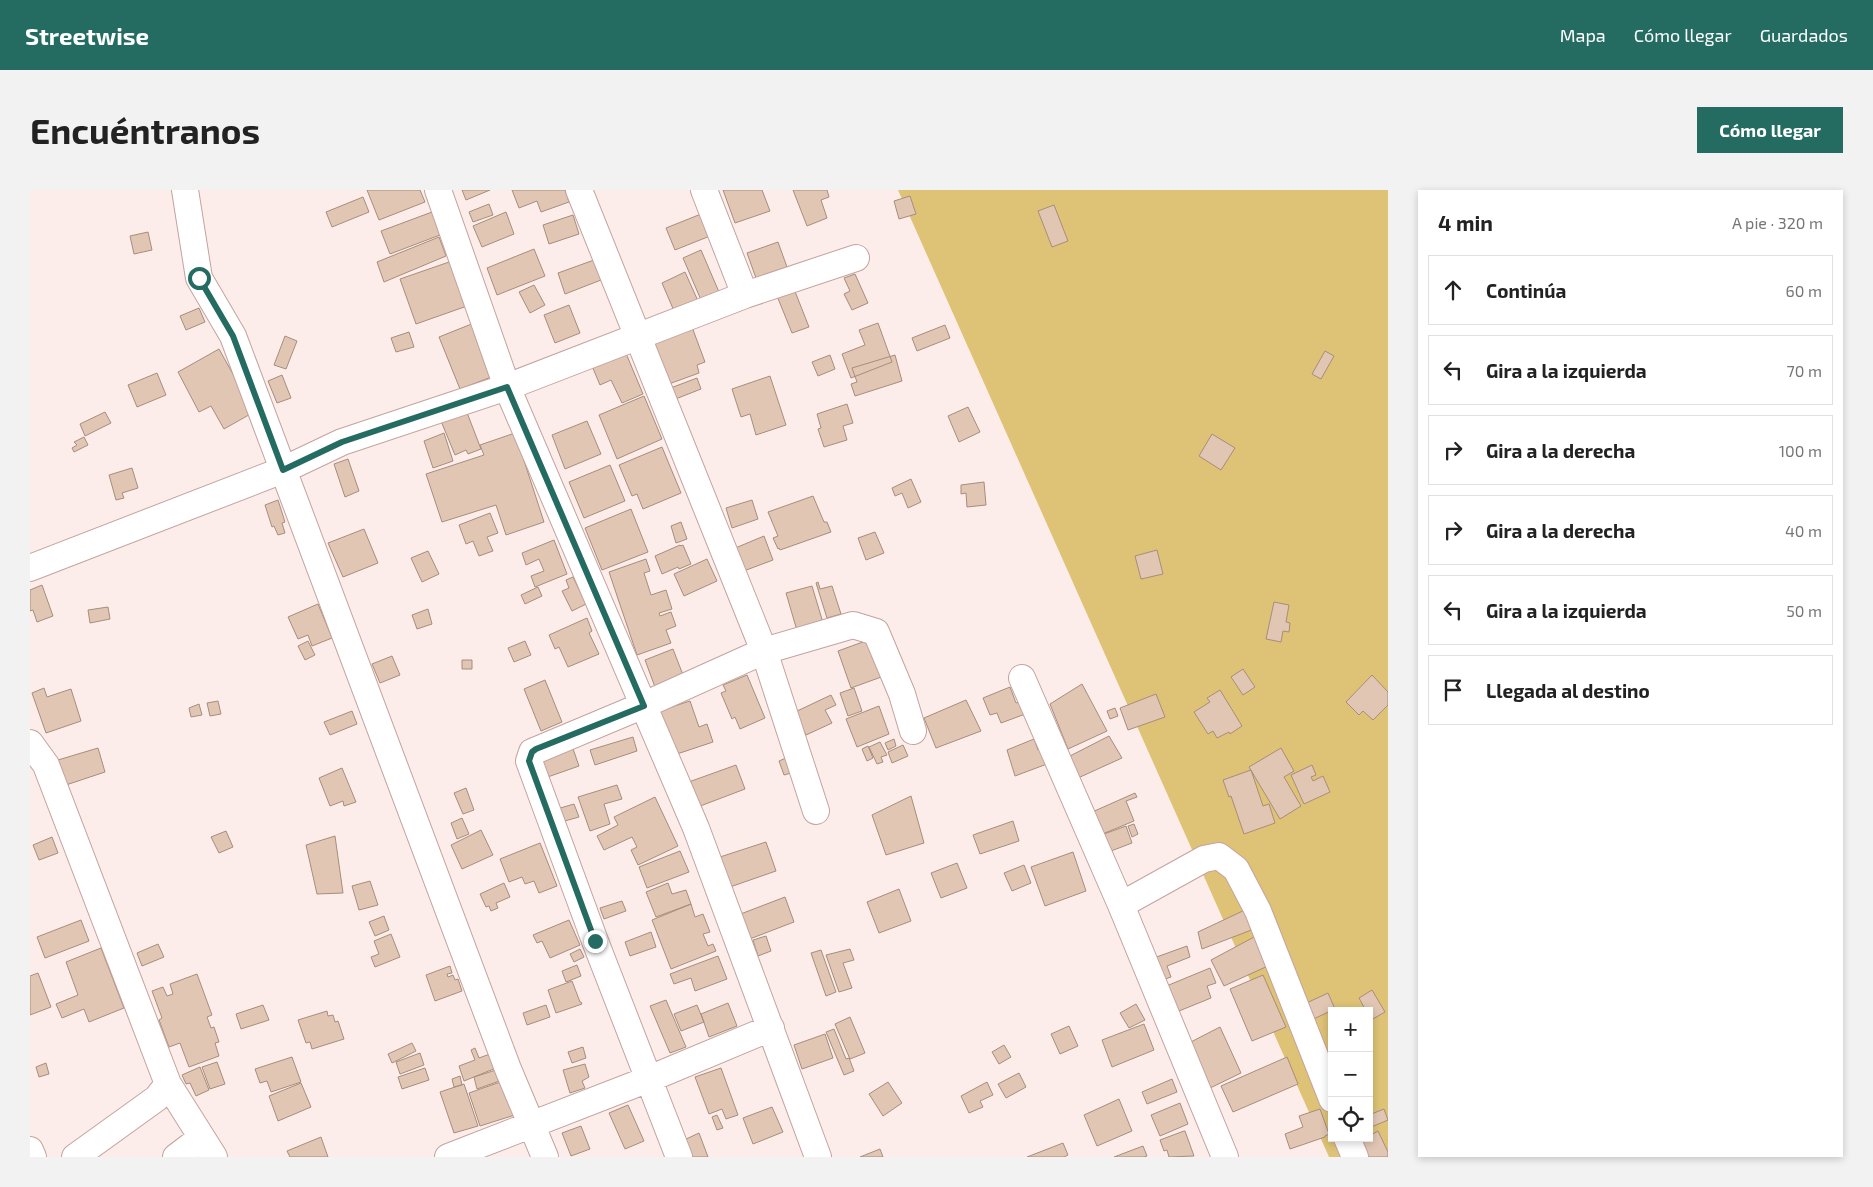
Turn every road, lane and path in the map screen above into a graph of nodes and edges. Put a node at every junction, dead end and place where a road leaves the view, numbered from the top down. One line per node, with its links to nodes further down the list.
1 (185, 190): 9 (street)
2 (438, 190): 8 (street)
3 (579, 190): 7 (street)
4 (704, 190): 6 (street)
5 (856, 258): 6 (street)
6 (745, 295): 7 (street)
7 (637, 336): 8 (street); 11 (street)
8 (507, 387): 9 (street); 13 (street)
9 (283, 470): 10 (street); 22 (street)
10 (30, 568)
11 (764, 650): 13 (street); 14 (street); 16 (street)
12 (1022, 678): 17 (street)
13 (644, 706): 18 (street); 19 (street)
14 (913, 731)
15 (30, 744): 20 (street)
16 (816, 811)
17 (1121, 906): 21 (street); 33 (street)
18 (771, 1028): 19 (street); 32 (street)
19 (650, 1079): 22 (street); 31 (street)
20 (168, 1084): 24 (street); 27 (street)
21 (1331, 1097)
22 (532, 1124): 29 (street); 30 (street)
23 (1348, 1142): 34 (street)
24 (207, 1148): 28 (street)
25 (30, 1150): 26 (street)
26 (33, 1157)
27 (75, 1157)
28 (176, 1157)
29 (448, 1157)
30 (545, 1157)
31 (679, 1157)
32 (818, 1157)
33 (1225, 1157)
34 (1354, 1157)

